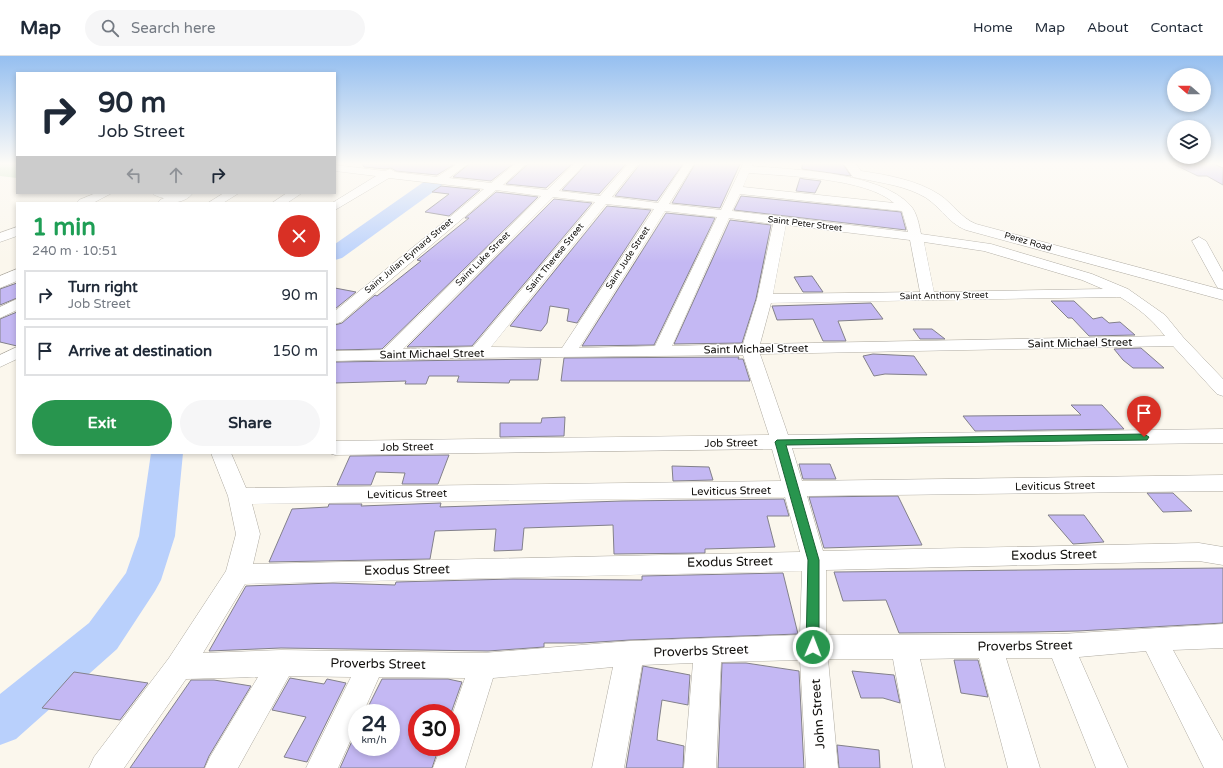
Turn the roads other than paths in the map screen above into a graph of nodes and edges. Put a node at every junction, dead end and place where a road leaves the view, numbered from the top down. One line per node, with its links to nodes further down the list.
1 (96, 197): 15 (street)
2 (177, 197): 16 (street)
3 (225, 197): 17 (street)
4 (349, 197): 18 (street)
5 (480, 197): 38 (street, Saint Julian Eymard Street)
6 (547, 197): 45 (street, Saint Luke Street)
7 (574, 197): 14 (street, Saint Peter Street)
8 (604, 197): 14 (street, Saint Therese Street)
9 (667, 197): 19 (street, Saint Jude Street)
10 (732, 197): 21 (street)
11 (804, 197): 20 (street)
12 (892, 197): 20 (street)
13 (934, 197): 24 (street, Perez Road)
14 (601, 201): 19 (street, Saint Peter Street); 42 (street, Saint Therese Street)
15 (85, 202)
16 (167, 202)
17 (216, 202)
18 (336, 205)
19 (660, 207): 21 (street, Saint Peter Street); 44 (street, Saint Jude Street)
20 (906, 208): 25 (street)
21 (723, 215): 22 (street, Saint Peter Street); 41 (street)
22 (780, 222): 25 (street, Saint Peter Street); 35 (street)
23 (16, 231): 26 (street)
24 (993, 232): 28 (street); 33 (street, Perez Road)
25 (917, 237): 28 (street, Saint Peter Street); 34 (street)
26 (0, 238)
27 (1199, 241): 31 (street)
28 (986, 247): 32 (street, Saint Peter Street)
29 (16, 274): 30 (street)
30 (0, 282)
31 (1223, 285)
32 (1123, 292): 34 (street, Saint Anthony Street); 39 (street, Saint Peter Street)
33 (1223, 295)
34 (928, 297): 35 (street, Saint Anthony Street)
35 (765, 299): 40 (street)
36 (16, 305): 37 (street)
37 (0, 313)
38 (336, 318)
39 (1177, 341): 40 (street, Saint Michael Street); 49 (street, Saint Peter Street)
40 (750, 349): 41 (street, Saint Michael Street); 51 (street, John Street)
41 (661, 351): 44 (street, Saint Michael Street)
42 (478, 352): 44 (street, Saint Michael Street); 45 (street, Saint Michael Street)
43 (16, 353): 48 (street)
44 (568, 353)
45 (387, 355): 46 (street, Saint Michael Street)
46 (336, 356)
47 (16, 361): 48 (street)
48 (0, 362)
49 (1223, 390)
50 (1223, 436): 51 (street, Job Street)
51 (780, 442): 52 (street, Job Street); 55 (street, John Street)
52 (336, 448)
53 (221, 454): 56 (street)
54 (1223, 483): 55 (street, Leviticus Street)
55 (793, 490): 56 (street, Leviticus Street); 58 (street, John Street)
56 (239, 496): 59 (street)
57 (1223, 556): 58 (street, Exodus Street)
58 (814, 560): 59 (street, Exodus Street); 63 (street, John Street)
59 (238, 574): 71 (street)
60 (1223, 636): 61 (street, Proverbs Street)
61 (1153, 639): 62 (street, Proverbs Street); 82 (street)
62 (1061, 646): 65 (street, Proverbs Street); 81 (street)
63 (813, 647): 64 (street, Proverbs Street); 66 (street, Proverbs Street); 78 (street, John Street)
64 (904, 647): 65 (street, Proverbs Street); 79 (street)
65 (989, 647): 80 (street)
66 (708, 651): 67 (street, Proverbs Street); 77 (street)
67 (630, 653): 70 (street, Proverbs Street); 76 (street)
68 (281, 663): 69 (street, Proverbs Street); 71 (street, Proverbs Street); 73 (street)
69 (372, 663): 70 (street, Proverbs Street); 74 (street)
70 (483, 666): 75 (street)
71 (179, 667): 72 (street)
72 (105, 768)
73 (221, 768)
74 (322, 768)
75 (449, 768)
76 (608, 768)
77 (700, 768)
78 (822, 768)
79 (930, 768)
80 (1024, 768)
81 (1112, 768)
82 (1221, 768)

